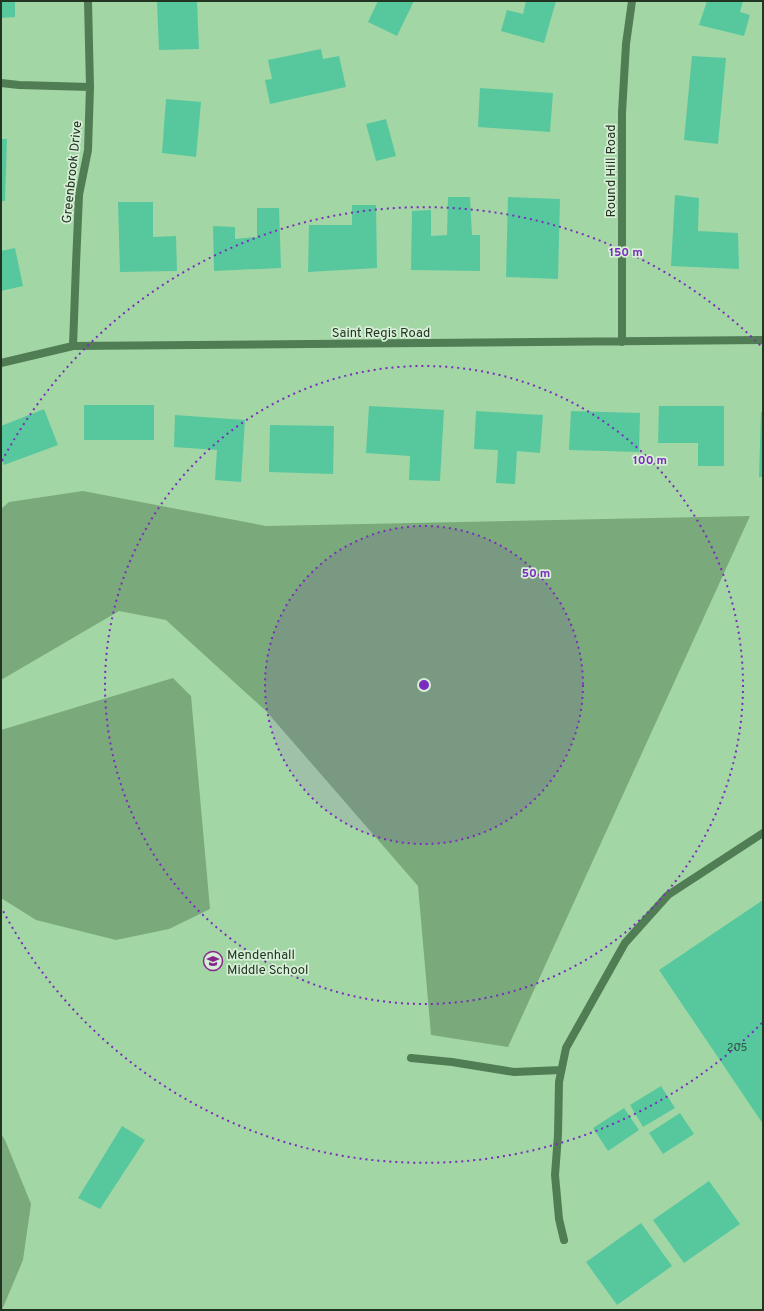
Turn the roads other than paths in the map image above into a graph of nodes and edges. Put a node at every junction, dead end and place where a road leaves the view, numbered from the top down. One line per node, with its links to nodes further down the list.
1 (88, 1): 4 (street, Greenbrook Drive)
2 (632, 1): 6 (street, Round Hill Road)
3 (1, 83): 4 (street)
4 (90, 87): 7 (street, Greenbrook Drive)
5 (763, 340): 6 (street, Saint Regis Road)
6 (622, 342): 7 (street, Saint Regis Road)
7 (73, 346): 8 (street, Saint Regis Road)
8 (1, 363)
9 (763, 833): 11 (street)
10 (411, 1058): 11 (street)
11 (561, 1070): 12 (street)
12 (564, 1240)

